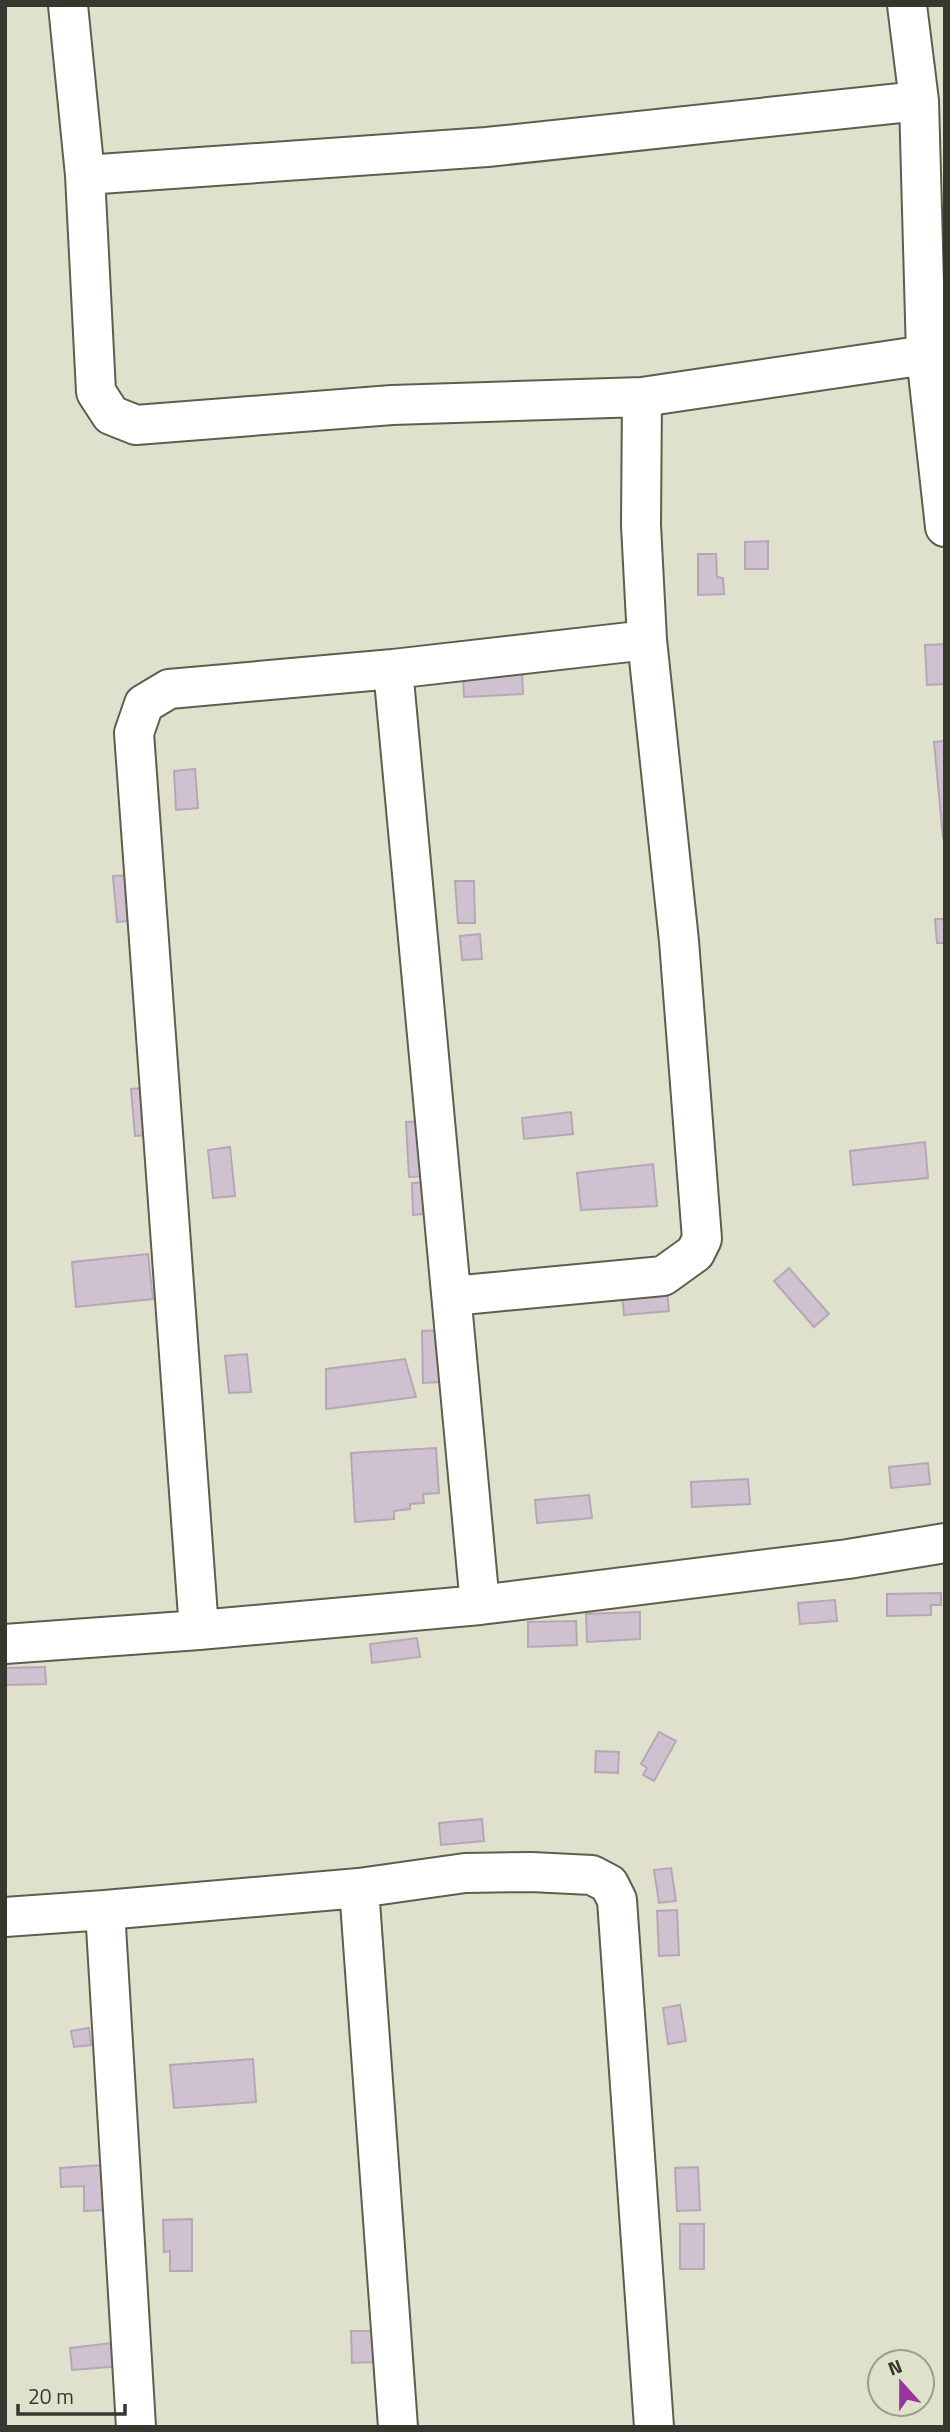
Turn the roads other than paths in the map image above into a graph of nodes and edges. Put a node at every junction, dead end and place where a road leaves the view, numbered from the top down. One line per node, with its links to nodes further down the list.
1 (68, 5): 4 (street)
2 (908, 5): 3 (street)
3 (919, 101): 4 (street); 5 (street)
4 (85, 175): 6 (street)
5 (926, 355): 6 (street); 7 (street)
6 (642, 397): 8 (street)
7 (945, 527)
8 (648, 640): 9 (street); 10 (street)
9 (393, 669): 10 (street); 13 (street)
10 (452, 1296): 12 (street)
11 (945, 1544): 12 (street)
12 (480, 1605): 13 (street)
13 (199, 1630): 14 (street)
14 (5, 1644)
15 (359, 1888): 16 (street); 19 (street); 20 (street)
16 (105, 1910): 17 (street); 18 (street)
17 (5, 1917)
18 (136, 2427)
19 (398, 2427)
20 (654, 2427)

